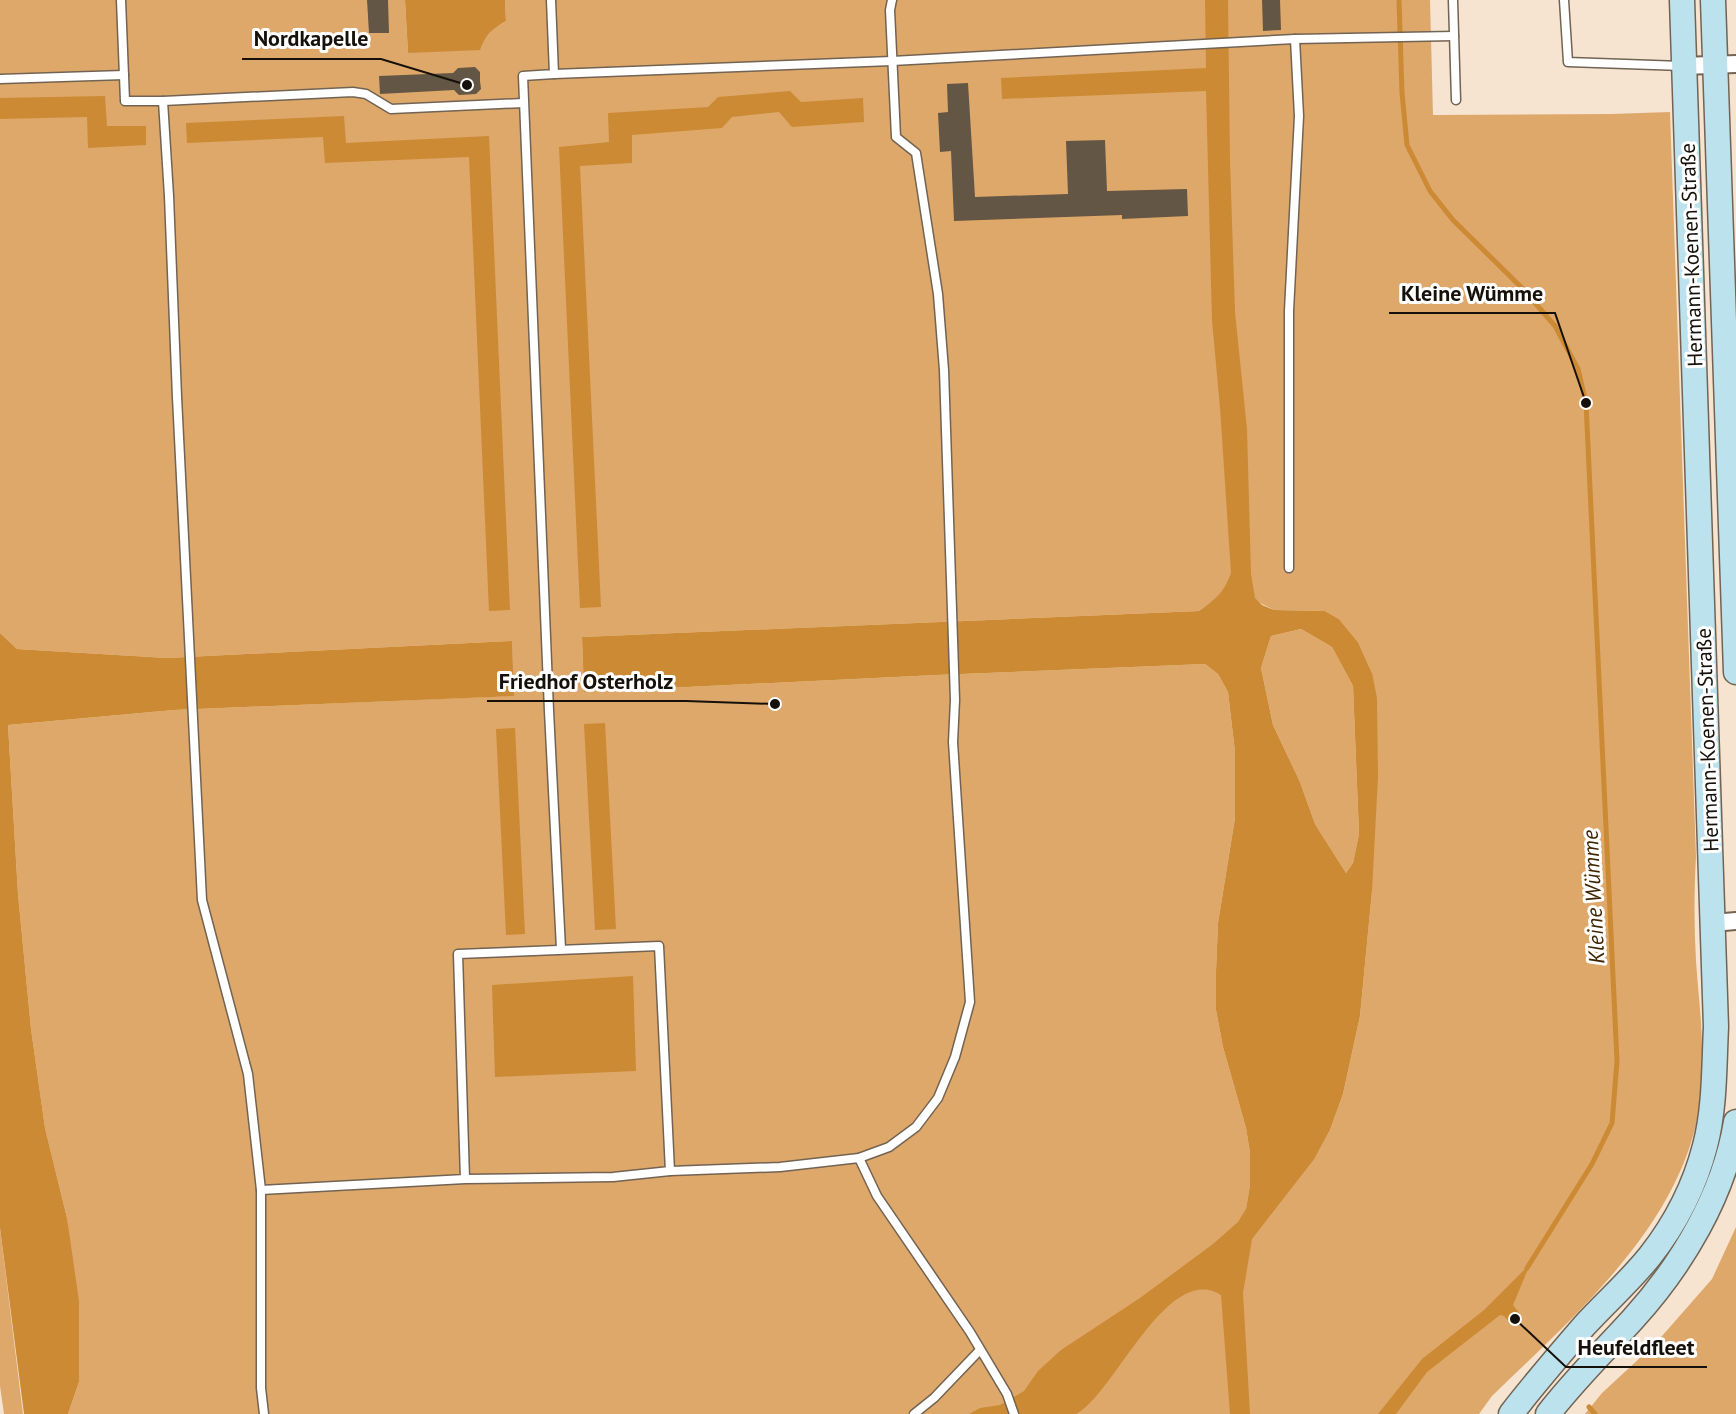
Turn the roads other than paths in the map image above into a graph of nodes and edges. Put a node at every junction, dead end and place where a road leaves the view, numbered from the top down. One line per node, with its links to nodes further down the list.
1 (121, 0): 14 (lane)
2 (551, 0): 13 (lane)
3 (892, 0): 10 (lane)
4 (1453, 0): 8 (lane)
5 (1564, 0): 12 (lane)
6 (1682, 0): 12 (main road, Hermann-Koenen-Straße)
7 (1713, 0): 11 (main road, Hermann-Koenen-Straße)
8 (1454, 36): 9 (lane); 16 (lane)
9 (1295, 39): 10 (lane); 19 (lane)
10 (892, 61): 13 (lane); 24 (lane)
11 (1726, 65): 12 (street); 20 (main road, Hermann-Koenen-Straße)
12 (1684, 66): 21 (main road, Hermann-Koenen-Straße)
13 (554, 74): 18 (lane)
14 (124, 75): 15 (lane); 17 (lane)
15 (0, 79)
16 (1456, 100)
17 (163, 101): 18 (lane); 27 (lane)
18 (523, 103): 22 (lane)
19 (1289, 568)
20 (1736, 672)
21 (1725, 922): 32 (main road, Hermann-Koenen-Straße)
22 (561, 949): 25 (lane); 26 (lane)
23 (1736, 1122): 33 (main road)
24 (859, 1158): 25 (lane); 28 (lane)
25 (670, 1171): 26 (lane)
26 (465, 1179): 27 (lane)
27 (261, 1190): 29 (lane)
28 (980, 1350): 30 (lane); 31 (lane)
29 (264, 1414)
30 (914, 1414)
31 (1014, 1414)
32 (1511, 1414)
33 (1548, 1414)

